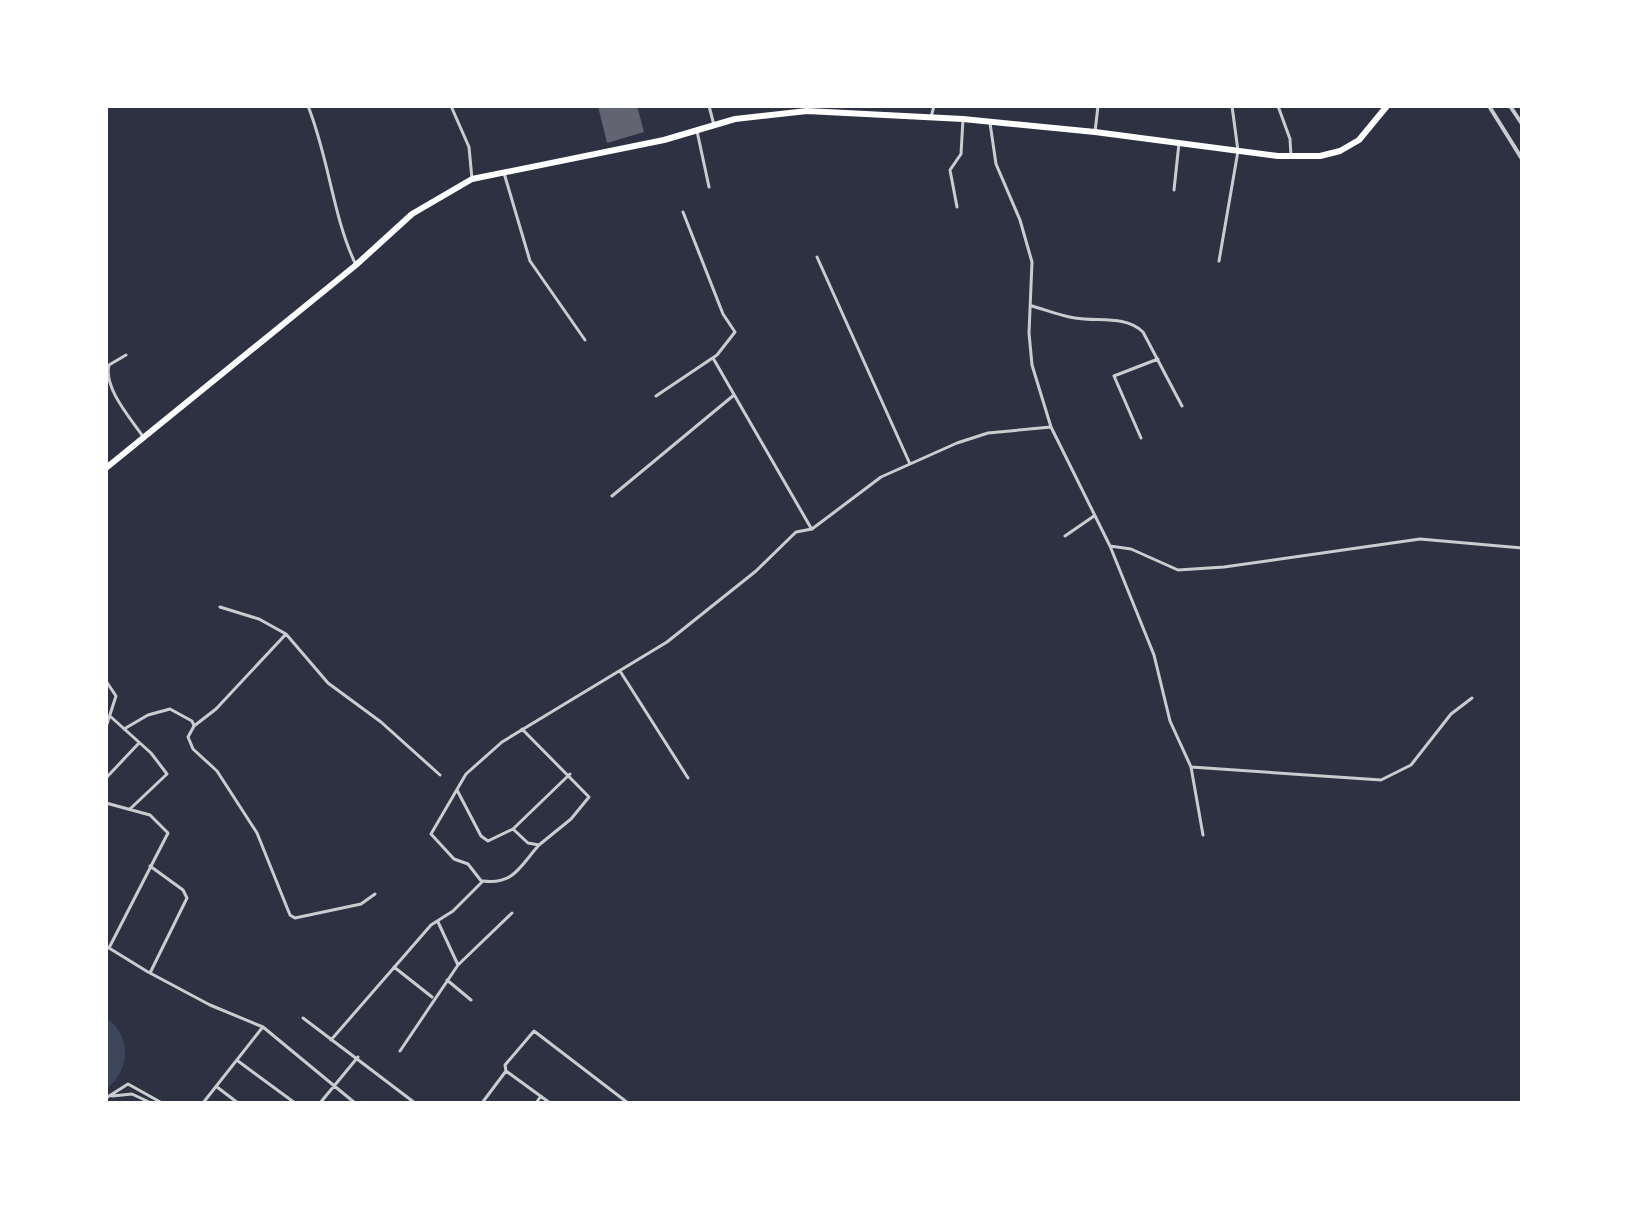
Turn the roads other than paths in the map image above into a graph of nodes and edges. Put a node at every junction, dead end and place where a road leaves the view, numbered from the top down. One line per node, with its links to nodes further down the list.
1 (308, 106): 33 (street)
2 (451, 106): 26 (street)
3 (709, 106): 18 (street)
4 (934, 106): 14 (street)
5 (1098, 106): 20 (street)
6 (1232, 106): 22 (street)
7 (1278, 106): 23 (street)
8 (1387, 106): 23 (highway)
9 (1489, 106): 24 (street)
10 (1510, 106): 17 (street)
11 (807, 108): 12 (highway); 18 (highway)
12 (859, 109): 13 (highway)
13 (877, 110): 14 (highway)
14 (931, 117): 15 (highway)
15 (963, 119): 16 (highway); 29 (street)
16 (990, 123): 20 (highway); 34 (street)
17 (1522, 124)
18 (714, 125): 19 (highway)
19 (697, 131): 25 (highway); 27 (street)
20 (1095, 132): 21 (highway)
21 (1179, 143): 22 (highway); 28 (street)
22 (1238, 151): 23 (highway); 32 (street)
23 (1291, 156)
24 (1522, 159)
25 (504, 173): 26 (highway); 35 (street)
26 (472, 179): 33 (highway)
27 (709, 187)
28 (1174, 190)
29 (957, 207)
30 (683, 212): 37 (street)
31 (817, 257): 45 (street)
32 (1219, 261)
33 (356, 265): 43 (highway)
34 (1032, 306): 38 (street); 42 (street)
35 (585, 340)
36 (126, 355): 43 (street)
37 (713, 358): 39 (street); 40 (street)
38 (1158, 359): 41 (street); 44 (street)
39 (734, 395): 47 (street); 49 (street)
40 (656, 396)
41 (1182, 406)
42 (1051, 427): 45 (street); 48 (street)
43 (144, 438): 46 (highway)
44 (1141, 438)
45 (910, 464): 49 (street)
46 (106, 468)
47 (612, 496)
48 (1094, 516): 50 (street); 51 (street)
49 (812, 529): 55 (street)
50 (1065, 536)
51 (1110, 546): 52 (street); 64 (street)
52 (1522, 548)
53 (220, 607): 54 (street)
54 (286, 634): 59 (street); 66 (street)
55 (620, 671): 62 (street); 68 (street)
56 (106, 681): 58 (street)
57 (1472, 698): 64 (street)
58 (111, 717): 60 (street); 61 (street)
59 (194, 726): 61 (street); 77 (street)
60 (106, 727)
61 (124, 729): 63 (street)
62 (522, 729): 65 (street); 69 (street)
63 (139, 743): 67 (street); 71 (street)
64 (1191, 767): 73 (street)
65 (570, 774): 72 (street); 74 (street)
66 (440, 775)
67 (106, 778)
68 (688, 778)
69 (457, 790): 72 (street); 76 (street)
70 (106, 803): 71 (street)
71 (130, 809): 75 (street)
72 (513, 829): 74 (street)
73 (1203, 835)
74 (539, 845): 76 (street)
75 (150, 866): 82 (street); 82 (street)
76 (482, 881): 79 (street)
77 (375, 894)
78 (512, 913): 80 (street)
79 (438, 922): 80 (street); 81 (street)
80 (458, 965): 83 (street)
81 (394, 967): 84 (street); 88 (street)
82 (150, 973): 87 (street)
83 (447, 980): 84 (street); 85 (street)
84 (433, 998): 89 (street)
85 (471, 1000)
86 (303, 1018): 88 (street)
87 (263, 1027): 91 (street); 93 (street)
88 (331, 1040): 90 (street)
89 (400, 1051)
90 (358, 1057): 93 (street); 105 (street)
91 (238, 1061): 94 (street); 102 (street)
92 (506, 1071): 96 (street); 106 (street); 109 (street)
93 (333, 1086): 103 (street); 104 (street)
94 (217, 1087): 100 (street); 101 (street)
95 (112, 1096): 97 (street); 98 (street); 99 (street)
96 (541, 1096): 107 (street); 108 (street)
97 (106, 1098)
98 (151, 1103)
99 (162, 1103)
100 (203, 1103)
101 (238, 1103)
102 (295, 1103)
103 (320, 1103)
104 (355, 1103)
105 (415, 1103)
106 (482, 1103)
107 (536, 1103)
108 (550, 1103)
109 (628, 1103)

